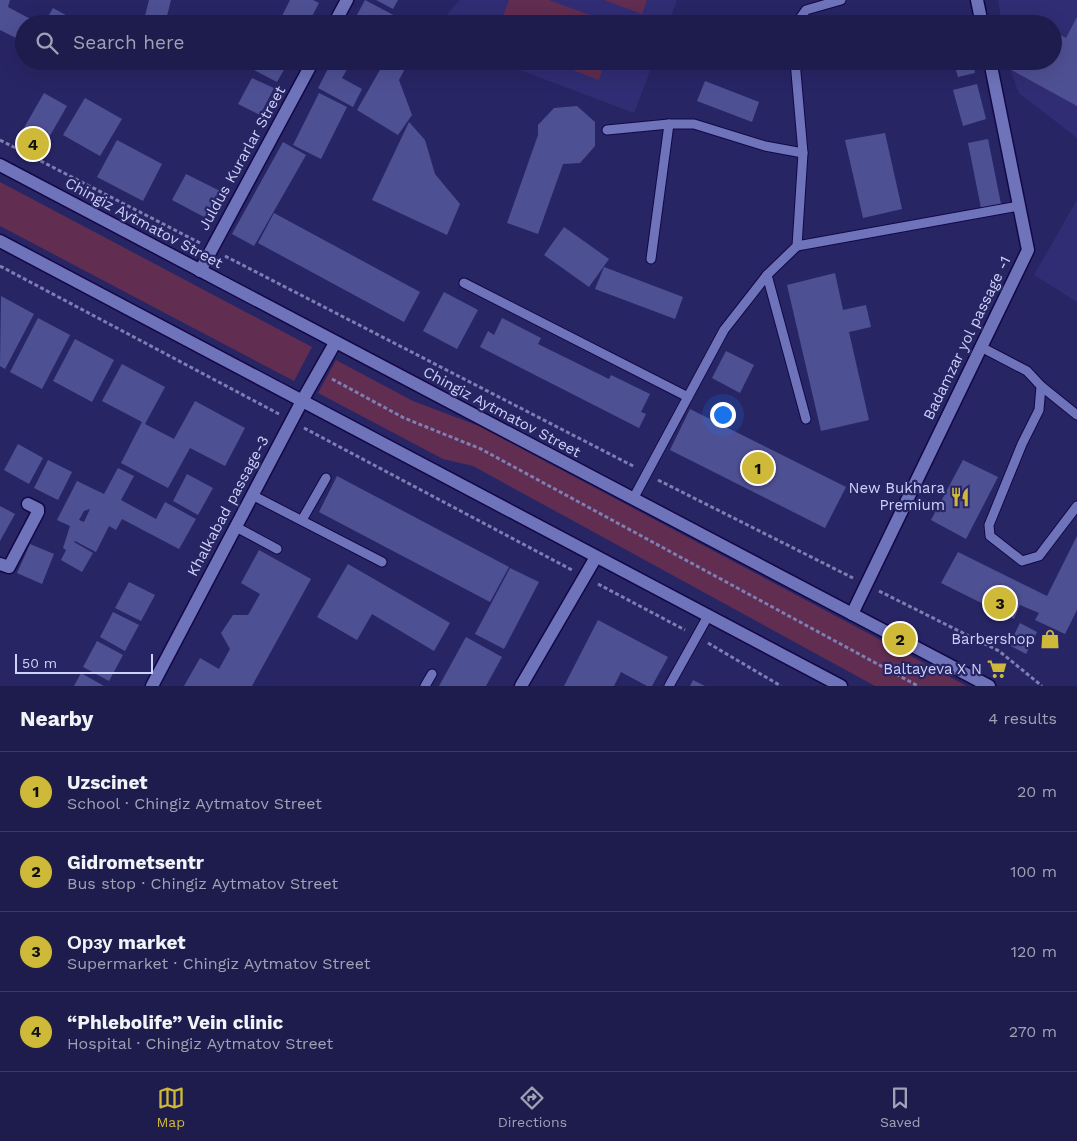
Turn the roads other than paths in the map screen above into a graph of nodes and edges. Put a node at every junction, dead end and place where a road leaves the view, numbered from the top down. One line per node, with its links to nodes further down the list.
1 (347, 0): 4 (main road)
2 (842, 0): 5 (lane)
3 (977, 0): 6 (main road)
4 (339, 15)
5 (802, 15)
6 (980, 15)
7 (309, 70): 18 (main road, Juldus Kurarlar Street)
8 (796, 70): 12 (lane)
9 (992, 70): 14 (main road, Bаdаmzаr yol passage -1)
10 (669, 124): 11 (lane); 12 (lane); 17 (lane)
11 (607, 130)
12 (803, 152): 16 (lane)
13 (0, 165): 18 (main road, Chingiz Aytmatov Street)
14 (1020, 206): 16 (lane); 22 (main road, Bаdаmzаr yol passage -1)
15 (0, 240): 25 (main road)
16 (797, 246): 19 (lane)
17 (651, 260)
18 (200, 271): 21 (main road, Chingiz Aytmatov Street)
19 (767, 275): 24 (lane); 27 (lane)
20 (464, 283): 24 (lane)
21 (335, 343): 25 (main road, Khalkabad passage-3); 30 (main road, Chingiz Aytmatov Street)
22 (980, 347): 23 (lane); 39 (main road, Bаdаmzаr yol passage -1)
23 (1041, 386): 26 (lane); 32 (lane)
24 (688, 397): 30 (lane)
25 (302, 401): 29 (main road, Khalkabad passage-3); 36 (main road)
26 (1077, 415)
27 (806, 419)
28 (326, 478): 33 (lane)
29 (252, 495): 33 (lane); 34 (main road, Khalkabad passage-3)
30 (634, 500): 39 (main road, Chingiz Aytmatov Street)
31 (28, 504): 38 (main road)
32 (1077, 506)
33 (302, 520): 37 (lane)
34 (236, 526): 35 (lane); 42 (main road, Khalkabad passage-3)
35 (277, 549)
36 (596, 557): 40 (main road); 44 (main road)
37 (382, 562)
38 (0, 564)
39 (852, 614): 47 (main road, Chingiz Aytmatov Street)
40 (708, 616): 45 (lane); 46 (main road)
41 (432, 674): 43 (lane)
42 (152, 686)
43 (425, 686)
44 (521, 686)
45 (669, 686)
46 (841, 686)
47 (989, 686)

